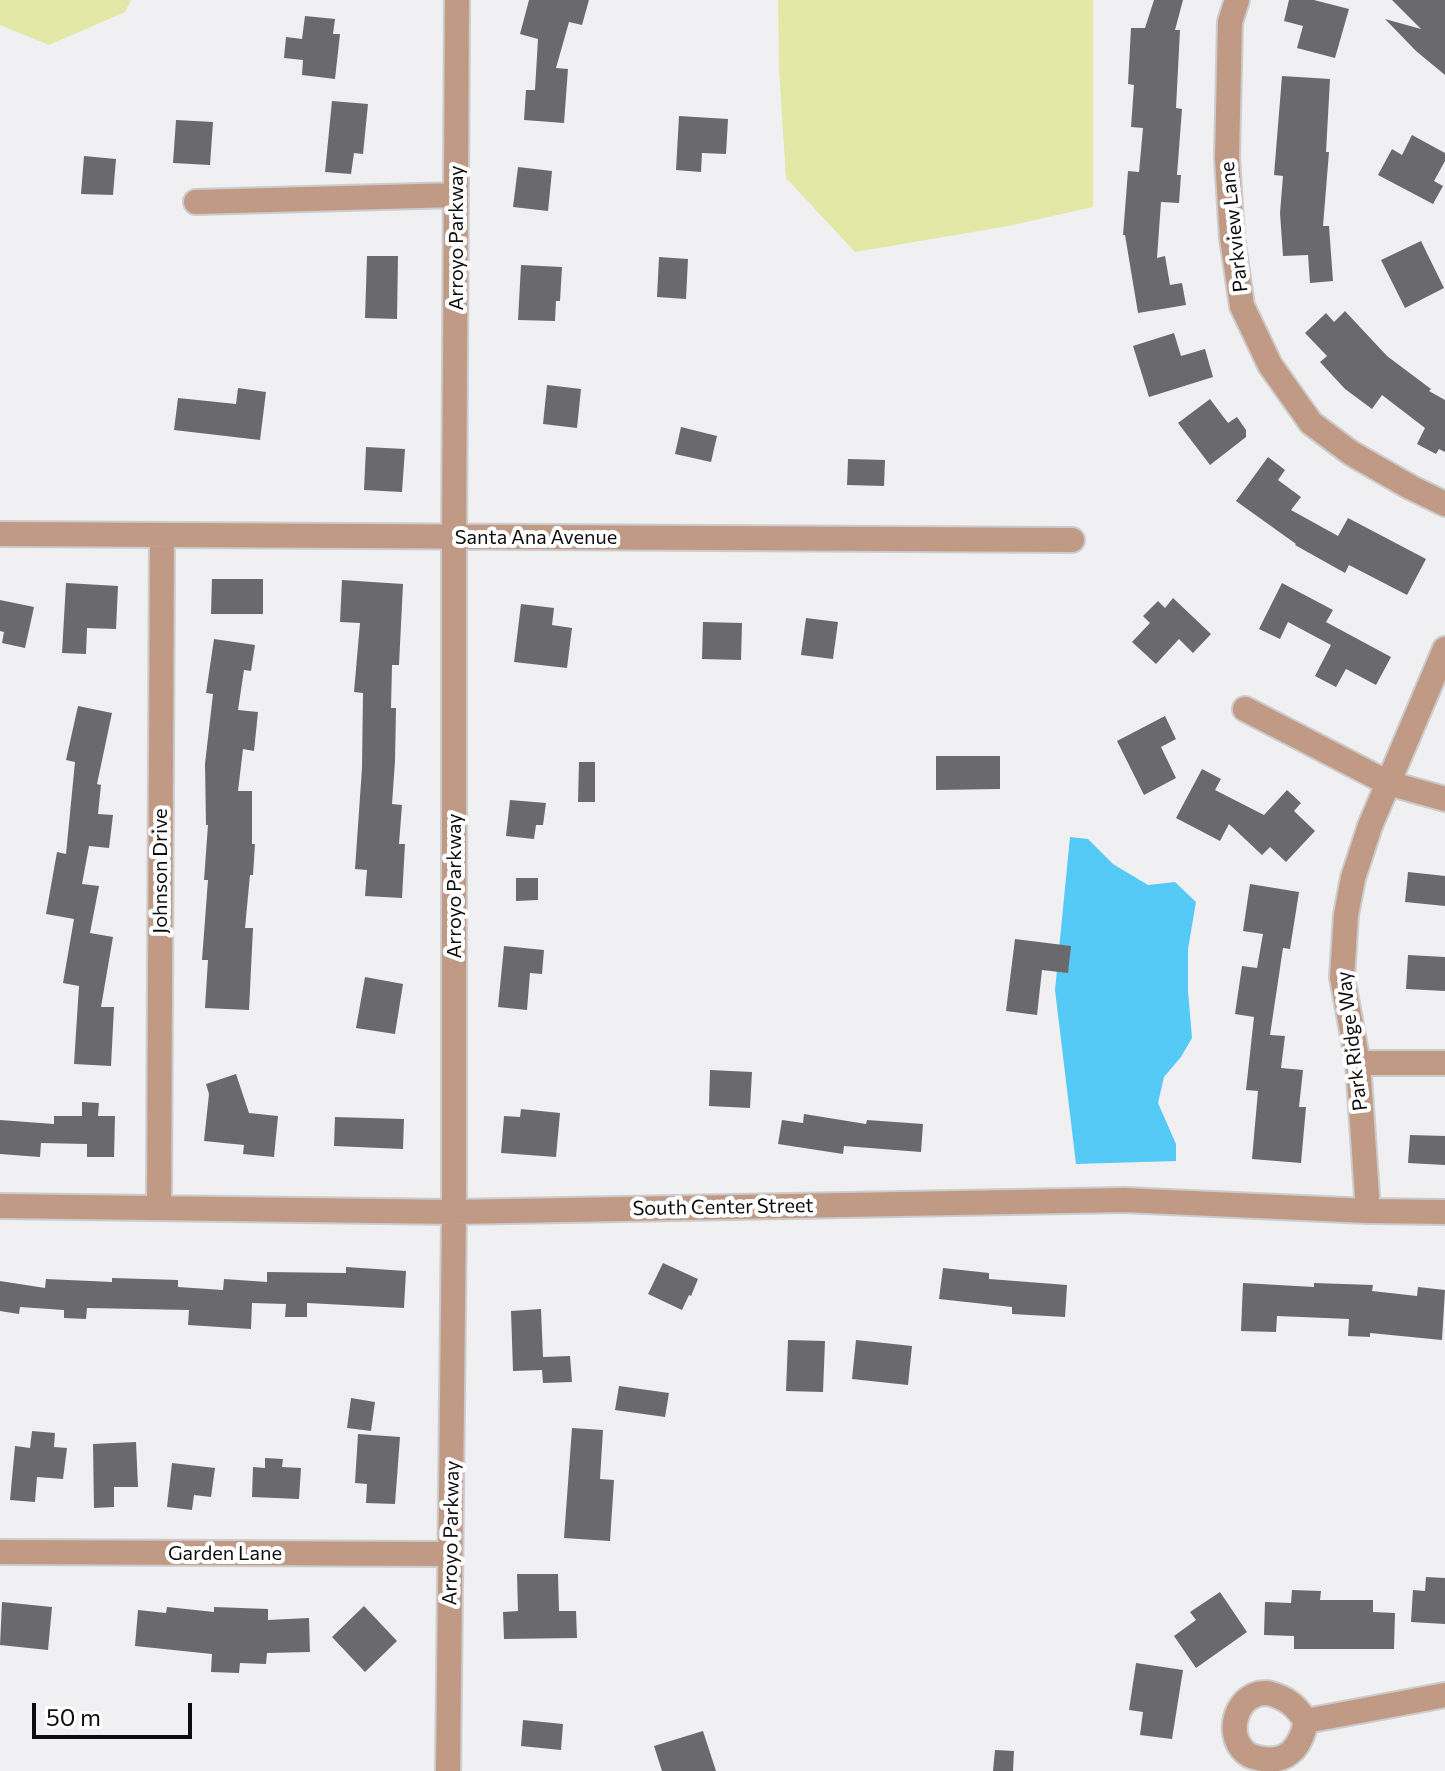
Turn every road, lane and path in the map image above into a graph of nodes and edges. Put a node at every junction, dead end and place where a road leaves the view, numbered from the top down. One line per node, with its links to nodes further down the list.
1 (457, 0): 3 (street, Arroyo Parkway)
2 (1237, 0): 5 (street, Parkview Lane)
3 (456, 195): 4 (street); 8 (street, Arroyo Parkway)
4 (196, 202)
5 (1445, 504)
6 (0, 534): 7 (street, Santa Ana Avenue)
7 (162, 535): 8 (street, Santa Ana Avenue); 17 (street, Johnson Drive)
8 (454, 537): 9 (street, Santa Ana Avenue); 19 (street, Arroyo Parkway)
9 (1072, 540)
10 (1445, 649): 12 (street, Park Ridge Way)
11 (1245, 709): 12 (street)
12 (1388, 783): 13 (street); 14 (street, Park Ridge Way)
13 (1445, 799)
14 (1358, 1063): 15 (street); 18 (street, Park Ridge Way)
15 (1445, 1063)
16 (0, 1206): 17 (street, South Center Street)
17 (159, 1208): 19 (street, South Center Street)
18 (1368, 1211): 19 (street, South Center Street); 20 (street, South Center Street)
19 (454, 1212): 22 (street, Arroyo Parkway)
20 (1445, 1212)
21 (0, 1552): 22 (street, Garden Lane)
22 (450, 1554): 25 (street, Arroyo Parkway)
23 (1445, 1695): 24 (street)
24 (1306, 1721)
25 (448, 1771)

